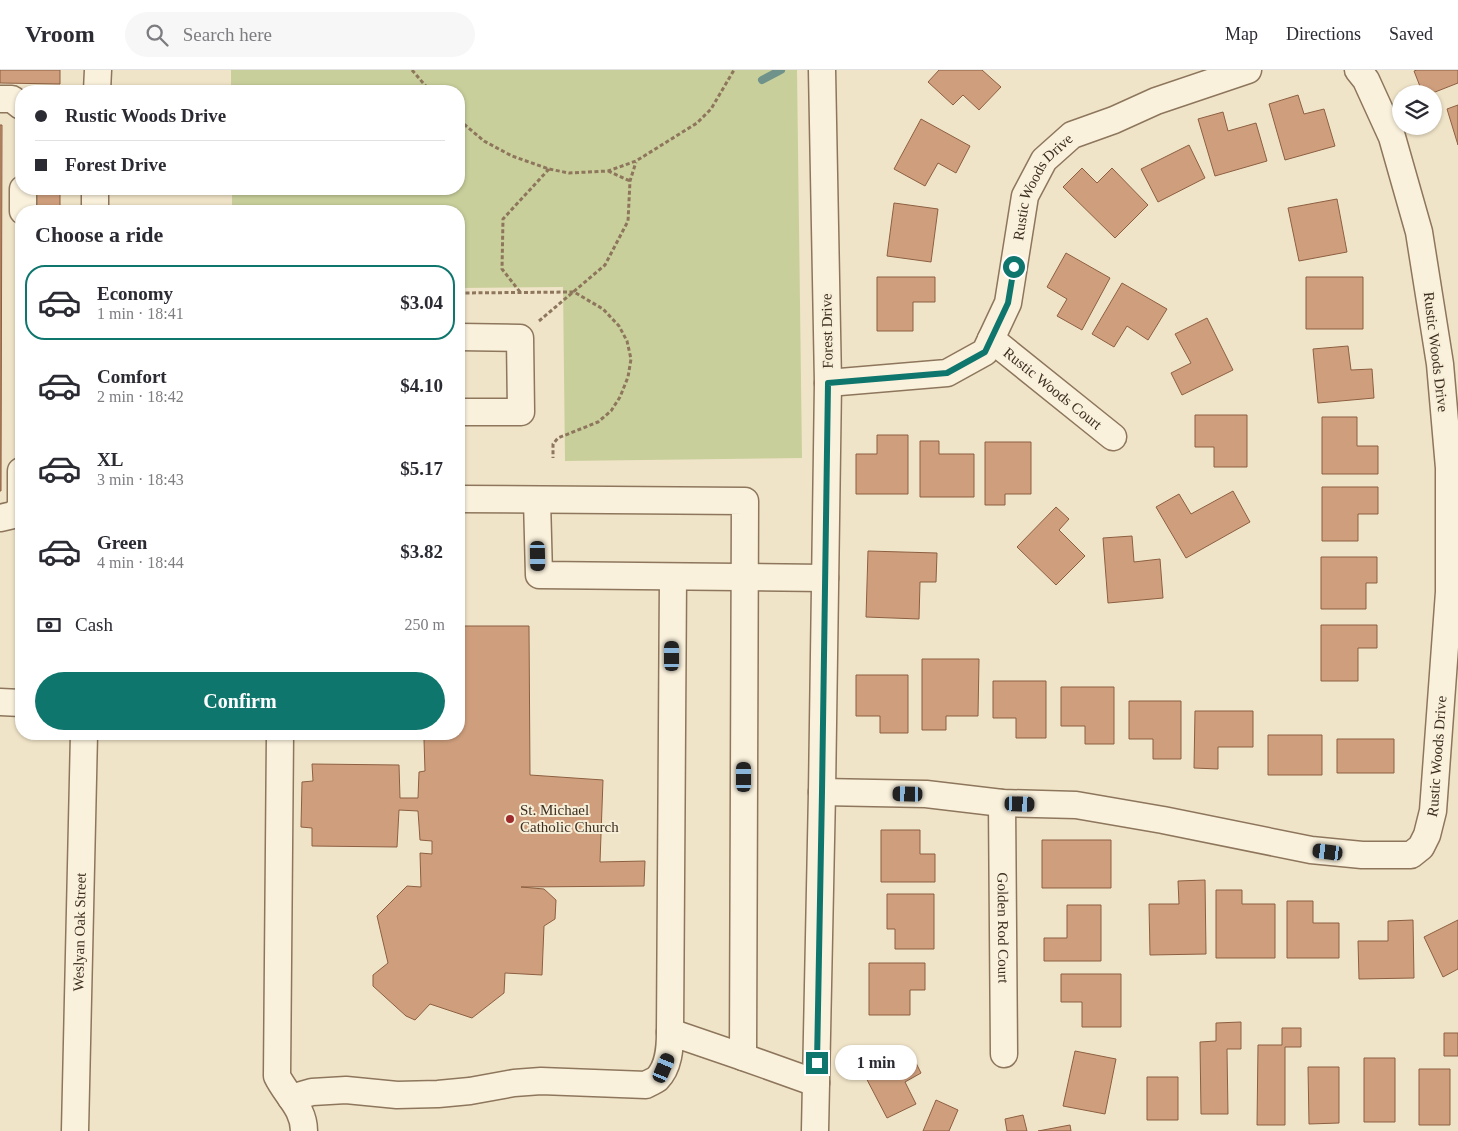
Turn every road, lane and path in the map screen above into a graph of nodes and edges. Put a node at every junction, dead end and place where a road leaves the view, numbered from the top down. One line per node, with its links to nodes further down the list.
1 (98, 70): 7 (street)
2 (412, 70): 8 (path)
3 (734, 70): 12 (path)
4 (822, 70): 22 (street, Forest Drive)
5 (1248, 70): 21 (street, Rustic Woods Drive)
6 (1358, 70): 23 (street, Rustic Woods Drive)
7 (97, 85)
8 (425, 85)
9 (0, 99): 10 (street)
10 (15, 101)
11 (465, 125): 13 (path)
12 (636, 161): 14 (path); 15 (path)
13 (549, 169): 14 (path); 16 (path)
14 (608, 171): 15 (path)
15 (630, 181): 17 (path)
16 (520, 292): 17 (path); 18 (path)
17 (574, 292): 20 (path); 26 (path)
18 (465, 293)
19 (465, 337): 20 (street)
20 (520, 338): 24 (street)
21 (991, 339): 22 (street, Rustic Woods Drive); 25 (street, Rustic Woods Court)
22 (828, 383): 33 (street, Forest Drive)
23 (1451, 403): 39 (street, Rustic Woods Drive)
24 (465, 412)
25 (1113, 437)
26 (553, 458)
27 (465, 499): 28 (street)
28 (537, 500): 31 (street); 32 (street)
29 (15, 513): 30 (street)
30 (0, 518)
31 (673, 577): 32 (street); 40 (street)
32 (744, 578): 33 (street); 42 (street)
33 (825, 578): 38 (street, Forest Drive)
34 (0, 702): 35 (street)
35 (15, 703)
36 (84, 740): 45 (street, Weslyan Oak Street)
37 (280, 740): 44 (street)
38 (822, 792): 39 (street, Rustic Woods Drive); 43 (street, Forest Drive)
39 (1002, 803): 41 (street, Golden Rod Court)
40 (670, 1032): 42 (street); 44 (street)
41 (1004, 1054)
42 (743, 1057): 43 (street)
43 (816, 1083): 47 (street, Forest Drive)
44 (291, 1098): 46 (street)
45 (75, 1131)
46 (304, 1131)
47 (815, 1131)

